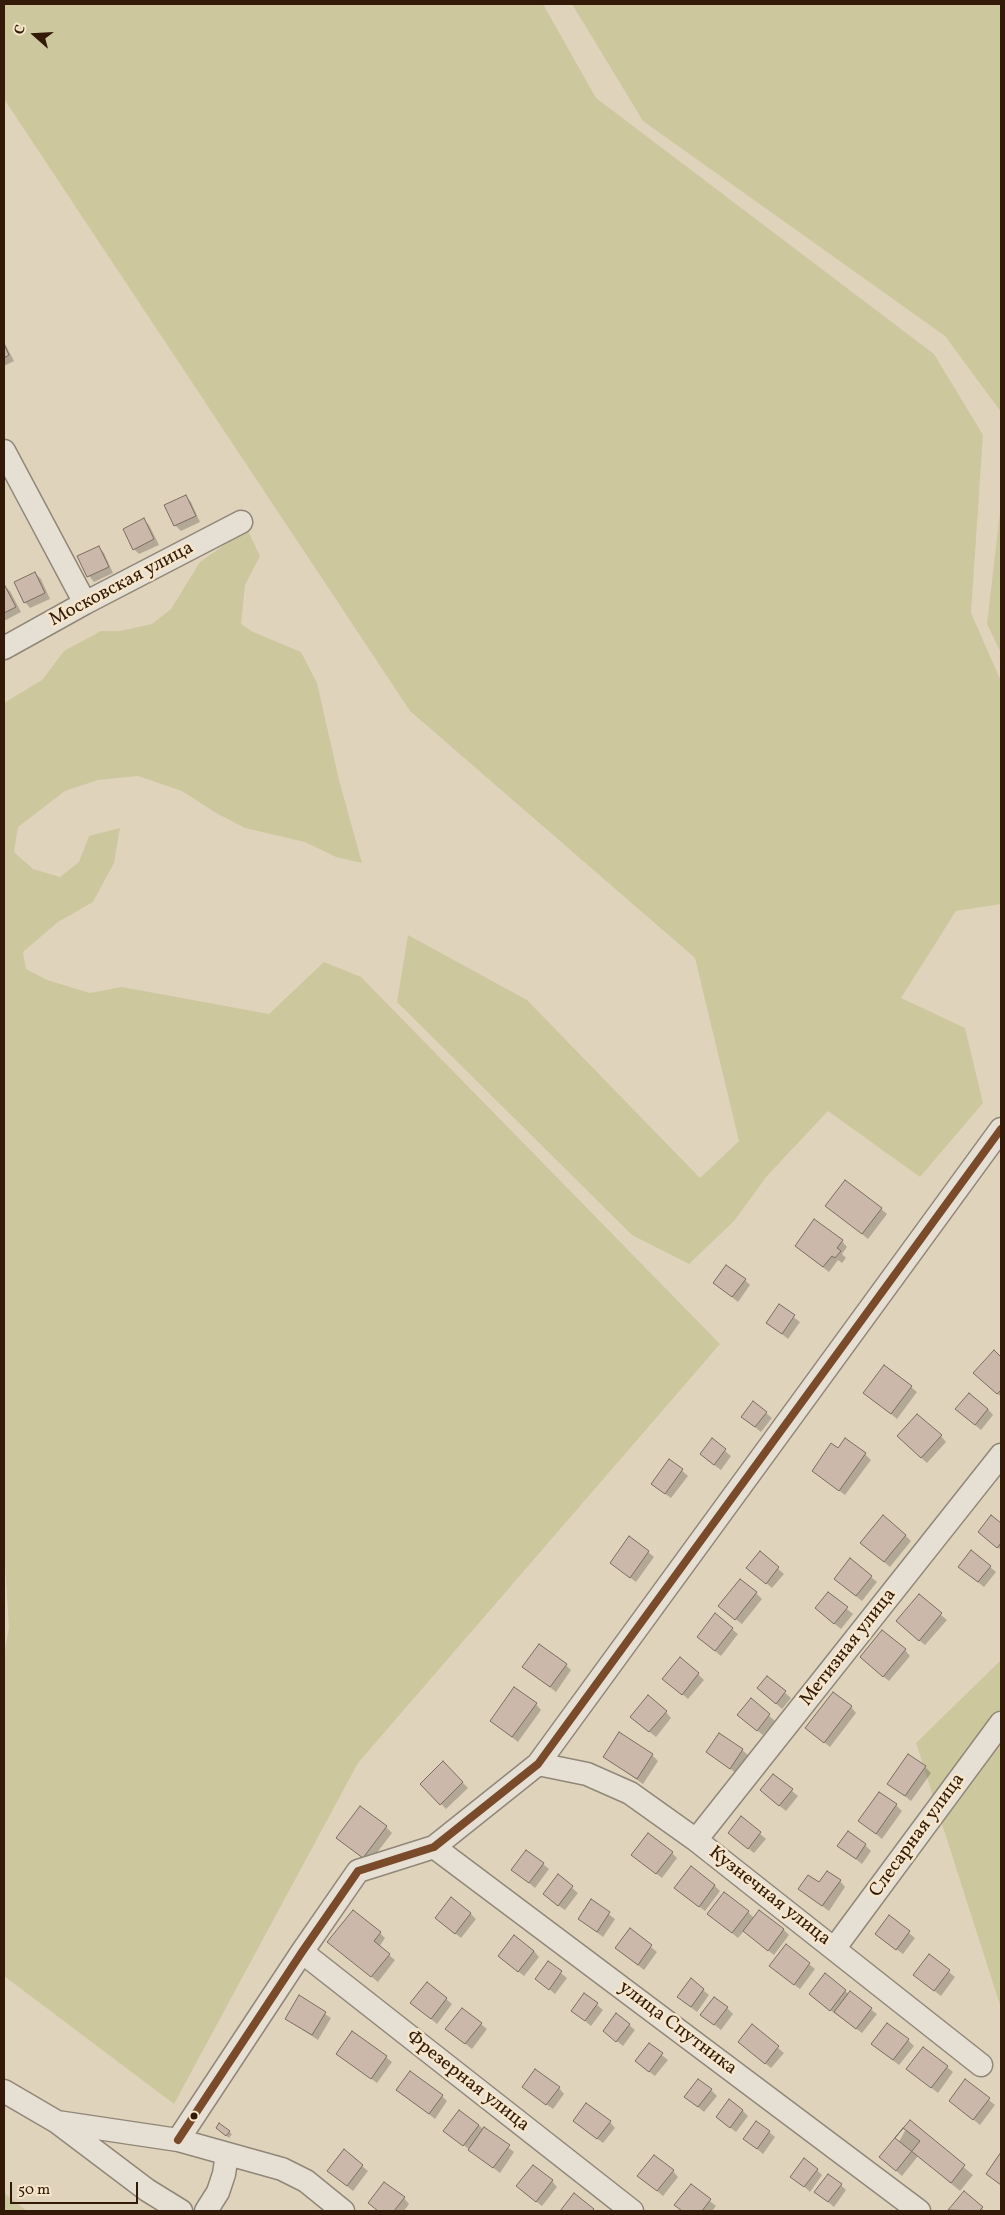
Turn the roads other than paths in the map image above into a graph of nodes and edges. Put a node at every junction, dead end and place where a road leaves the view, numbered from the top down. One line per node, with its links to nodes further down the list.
1 (4, 451): 3 (street)
2 (241, 522): 3 (street, Московская улица)
3 (85, 603): 4 (street, Московская улица)
4 (4, 648)
5 (1001, 1129): 8 (street)
6 (1001, 1455): 9 (street, Метизная улица)
7 (1001, 1723): 11 (street, Слесарная улица)
8 (538, 1764): 9 (street, Кузнечная улица); 10 (street)
9 (696, 1840): 11 (street, Кузнечная улица)
10 (434, 1847): 12 (street); 22 (street, улица Спутника)
11 (834, 1949): 13 (street, Кузнечная улица)
12 (302, 1952): 16 (street); 21 (street, Фрезерная улица)
13 (981, 2065)
14 (4, 2090): 15 (street)
15 (57, 2122): 16 (street); 18 (street)
16 (178, 2140): 17 (street)
17 (227, 2154): 19 (street); 20 (street)
18 (181, 2211)
19 (206, 2211)
20 (344, 2211)
21 (632, 2211)
22 (919, 2211)

